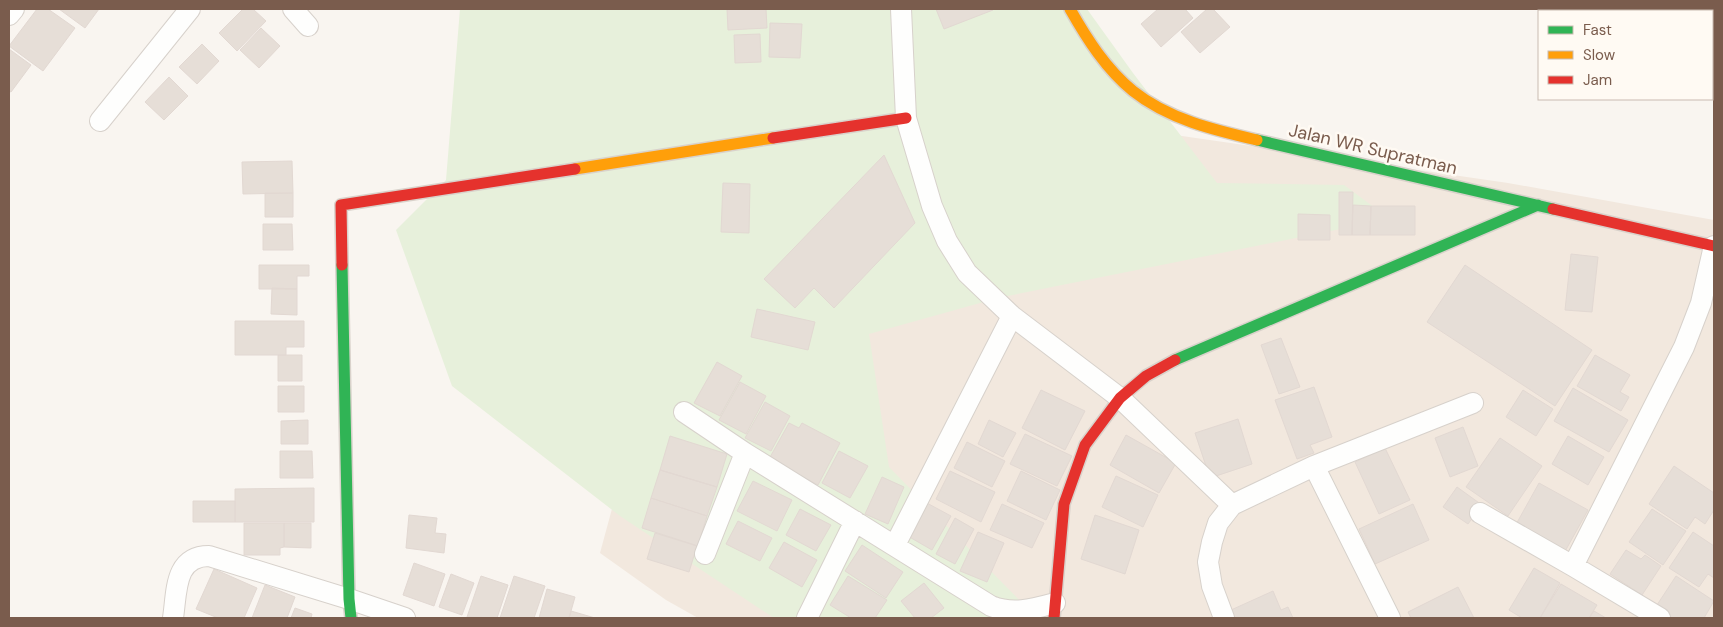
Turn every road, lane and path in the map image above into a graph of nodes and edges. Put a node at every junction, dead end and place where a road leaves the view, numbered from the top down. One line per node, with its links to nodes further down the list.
1 (14, 9): 6 (street)
2 (190, 9): 9 (street)
3 (293, 9): 7 (street)
4 (901, 9): 8 (street)
5 (1070, 9): 10 (main road, Jalan WR Supratman)
6 (9, 15)
7 (308, 26)
8 (906, 118): 12 (street); 24 (main road)
9 (100, 122)
10 (1538, 205): 11 (main road, Jalan WR Supratman); 13 (main road)
11 (1714, 246): 23 (street)
12 (1012, 316): 13 (street); 21 (street)
13 (1120, 398): 18 (street); 25 (main road)
14 (1473, 403): 17 (street)
15 (684, 412): 16 (street)
16 (745, 453): 20 (street); 22 (street)
17 (1314, 466): 18 (street); 30 (street)
18 (1232, 505): 29 (street)
19 (1480, 513): 23 (street)
20 (855, 521): 21 (street); 28 (street)
21 (895, 545): 25 (street)
22 (705, 554)
23 (1572, 566): 31 (street)
24 (355, 607): 26 (street); 27 (street)
25 (1055, 611)
26 (394, 616)
27 (173, 618)
28 (807, 618)
29 (1224, 618)
30 (1390, 618)
31 (1660, 618)

